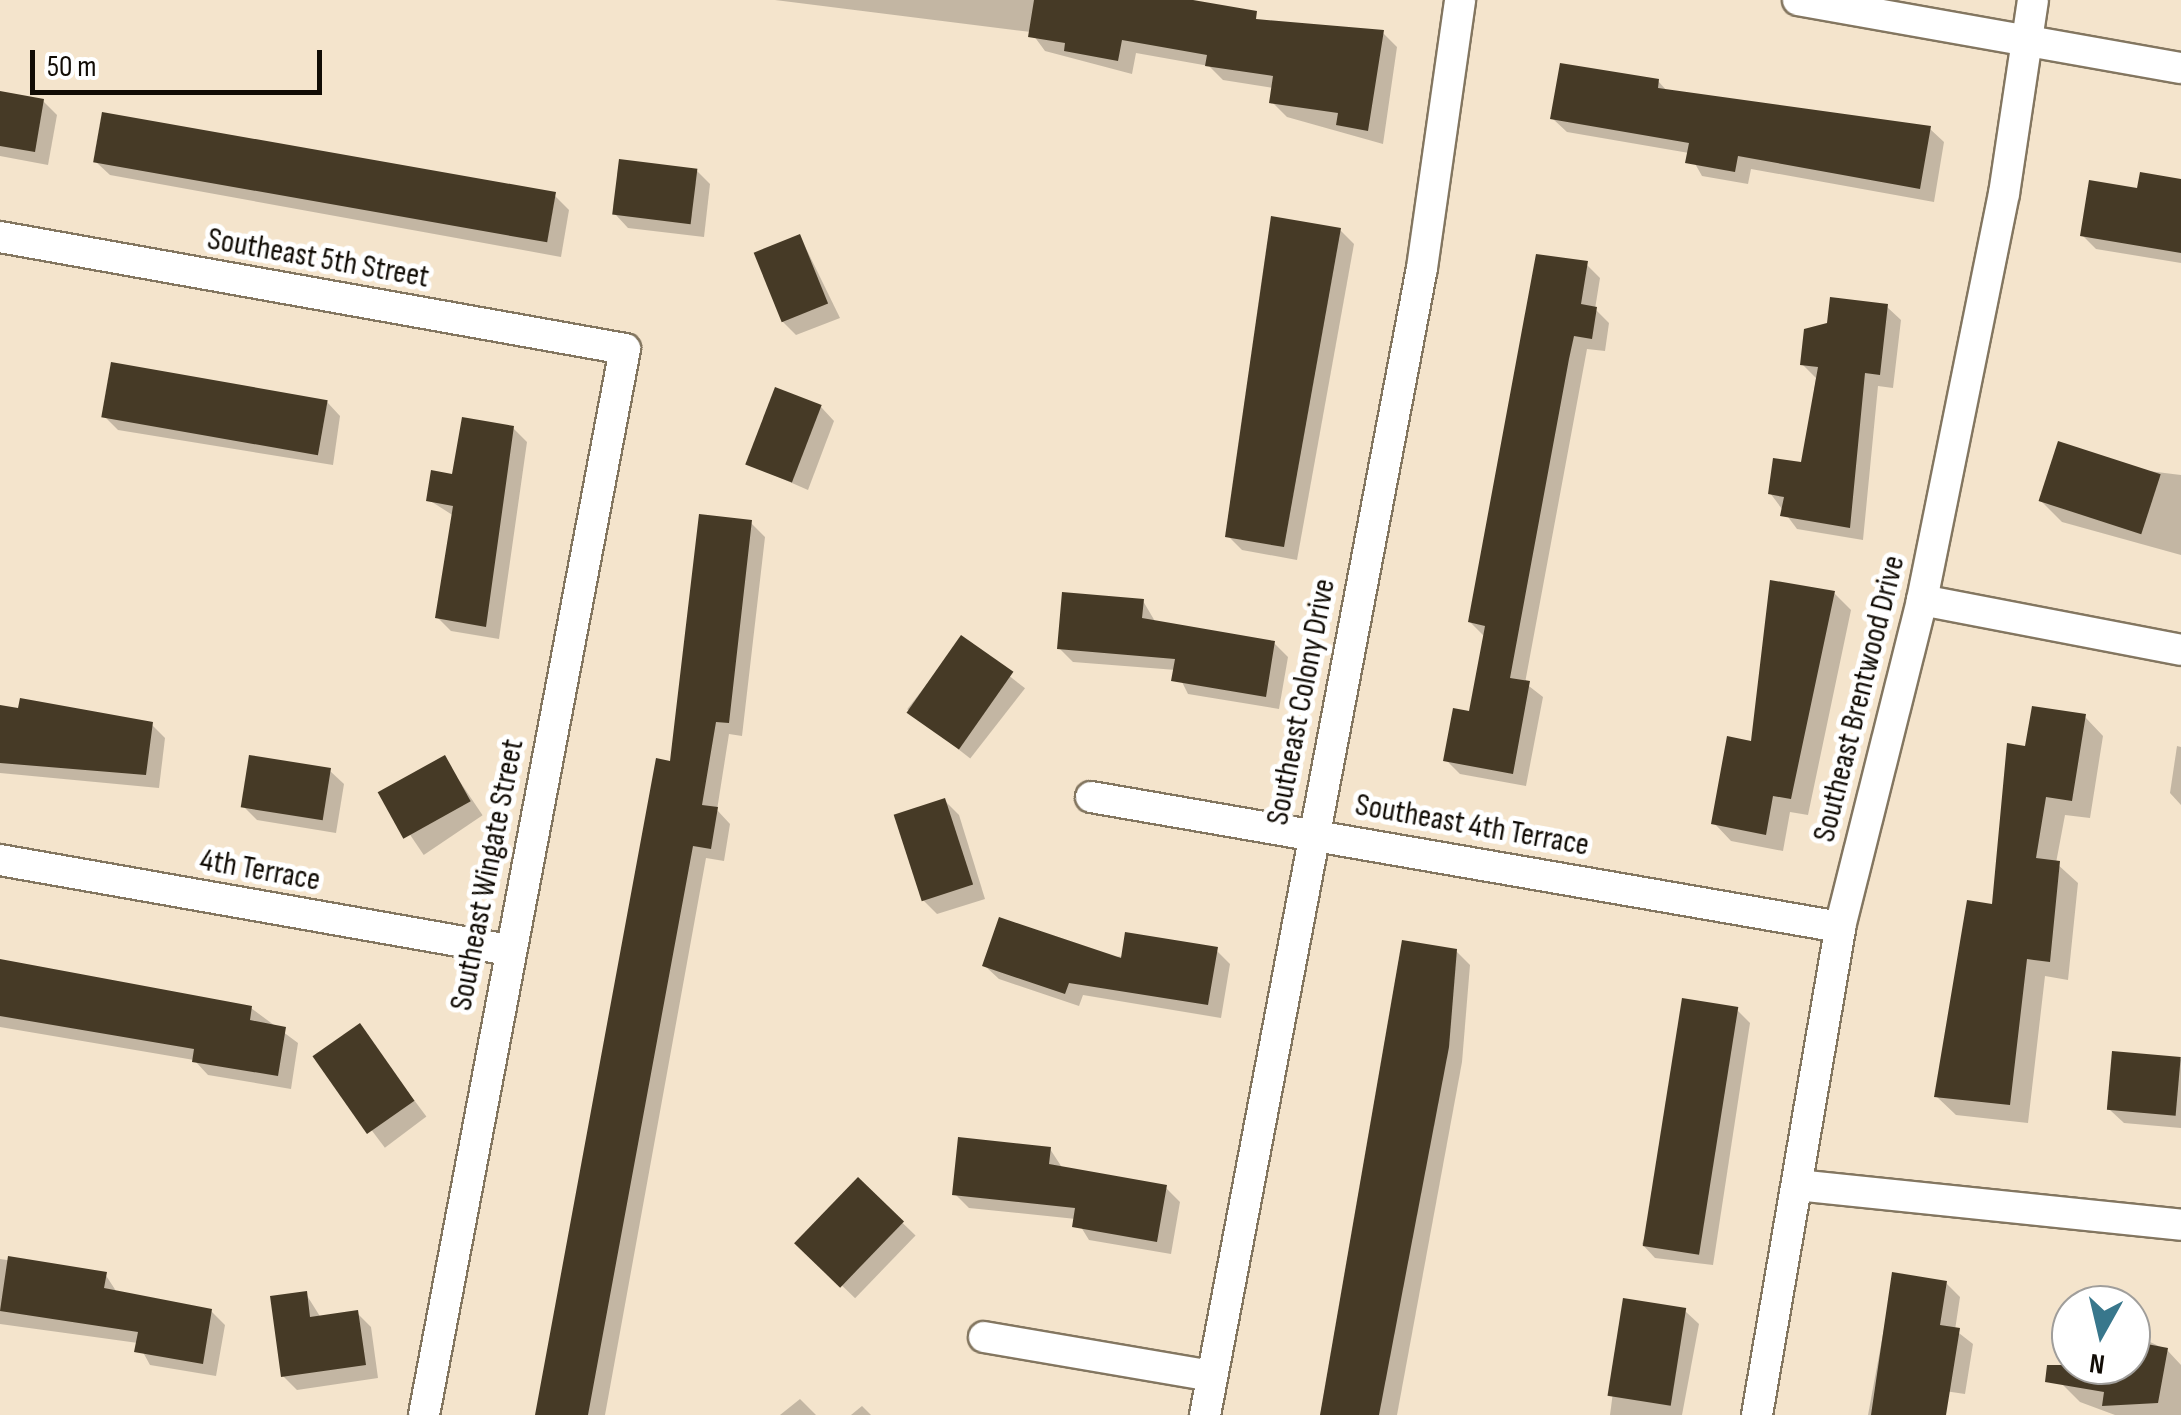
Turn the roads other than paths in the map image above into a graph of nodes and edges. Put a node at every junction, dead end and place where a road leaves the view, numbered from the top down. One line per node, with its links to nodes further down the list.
1 (1460, 0): 11 (street, Southeast Colony Drive)
2 (1798, 0): 4 (street)
3 (2032, 0): 4 (street, Southeast Brentwood Drive)
4 (2025, 45): 5 (street); 8 (street, Southeast Brentwood Drive)
5 (2181, 68)
6 (0, 237): 7 (street, Southeast 5th Street)
7 (624, 349): 14 (street, Southeast Wingate Street)
8 (1922, 600): 9 (street); 13 (street, Southeast Brentwood Drive)
9 (2181, 650)
10 (1092, 797): 11 (street, Southeast 4th Terrace)
11 (1313, 834): 13 (street, Southeast 4th Terrace); 18 (street, Southeast Colony Drive)
12 (0, 860): 14 (street, 4th Terrace)
13 (1840, 927): 15 (street, Southeast Brentwood Drive)
14 (509, 950): 19 (street, Southeast Wingate Street)
15 (1797, 1185): 16 (street); 21 (street, Southeast Brentwood Drive)
16 (2181, 1225)
17 (984, 1337): 18 (street)
18 (1212, 1376): 20 (street, Southeast Colony Drive)
19 (424, 1415)
20 (1205, 1415)
21 (1758, 1415)

